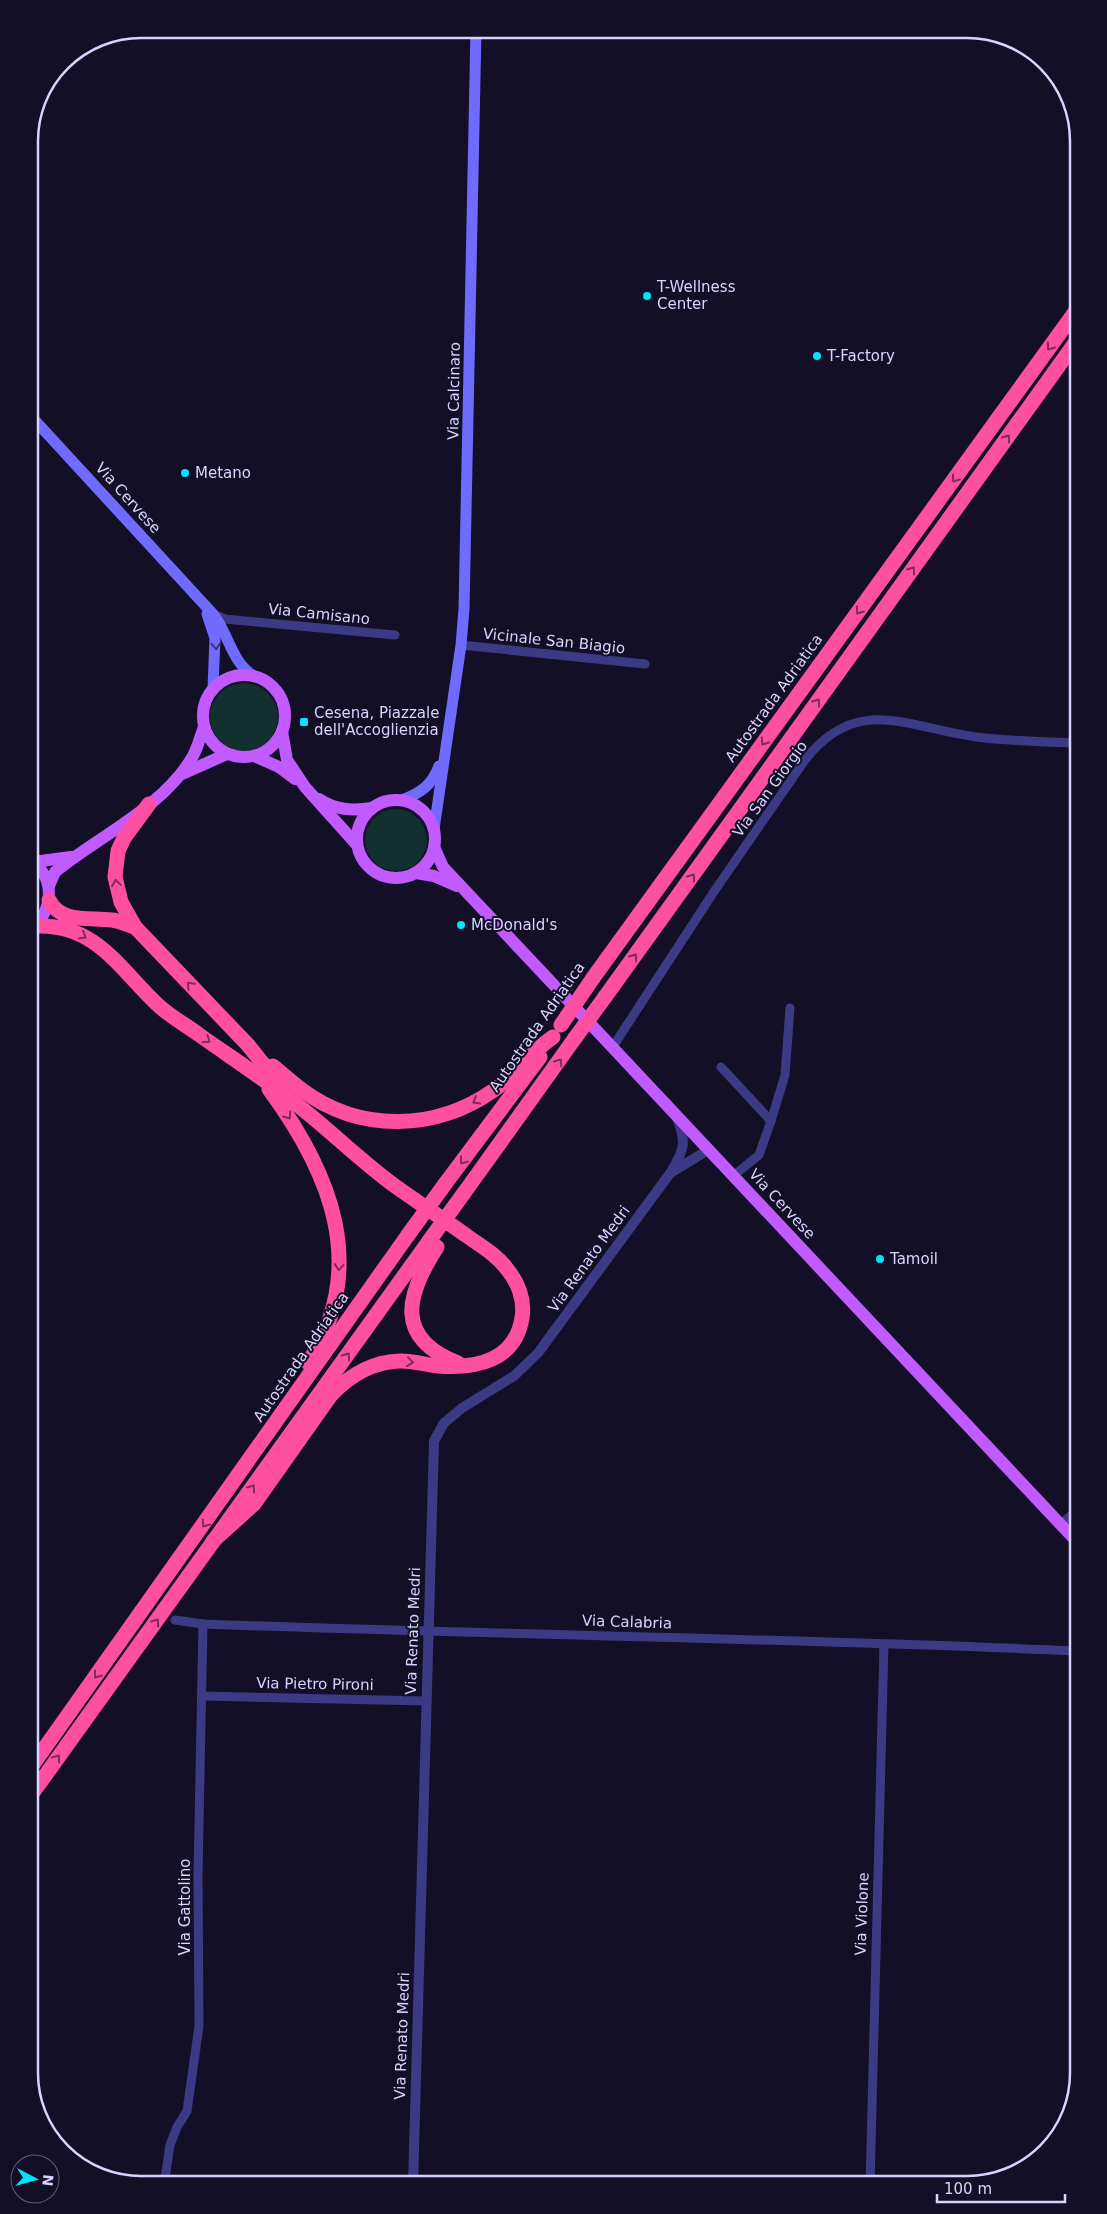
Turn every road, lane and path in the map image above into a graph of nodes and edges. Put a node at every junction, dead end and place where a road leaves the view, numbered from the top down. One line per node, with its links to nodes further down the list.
1 (476, 38): 10 (main road, Via Calcinaro)
2 (1070, 319): 38 (highway, Autostrada Adriatica, one-way to 38, bridge)
3 (1070, 350): 49 (highway, one-way to 3, bridge)
4 (38, 424): 5 (main road, Via Cervese)
5 (203, 605): 6 (main road, Via Cervese); 13 (main road, Via Cervese, one-way to 13)
6 (212, 614): 7 (street, Via Camisano); 8 (main road, Via Cervese)
7 (240, 620): 8 (street); 9 (street, Via Camisano)
8 (227, 635): 12 (main road, Via Cervese)
9 (395, 635)
10 (461, 645): 11 (street, Vicinale San Biagio); 17 (main road, Via Calcinaro)
11 (645, 664)
12 (254, 676): 13 (main road); 15 (main road)
13 (213, 688): 14 (main road)
14 (204, 727): 18 (main road); 20 (main road)
15 (282, 731): 19 (main road); 21 (main road)
16 (1070, 743): 40 (street, Via San Giorgio)
17 (444, 752): 22 (main road, Via Calcinaro); 25 (main road, Via Calcinaro)
18 (227, 754): 19 (main road); 20 (main road)
19 (254, 756): 21 (main road)
20 (179, 775): 23 (main road)
21 (309, 791): 24 (main road); 26 (main road)
22 (402, 800): 24 (main road); 25 (main road)
23 (149, 804): 28 (main road); 35 (highway, one-way to 23)
24 (372, 808): 26 (main road)
25 (434, 829): 27 (main road)
26 (357, 845): 31 (main road)
27 (434, 848): 31 (main road); 32 (main road, Via Cervese)
28 (80, 855): 29 (main road); 33 (main road)
29 (38, 861)
30 (38, 866): 33 (main road)
31 (416, 873): 32 (main road, Via Cervese)
32 (462, 888): 40 (main road, Via Cervese)
33 (49, 893): 34 (main road); 35 (highway)
34 (38, 922)
35 (135, 927): 39 (highway, one-way to 35)
36 (38, 929): 42 (highway, one-way to 42)
37 (790, 1008): 45 (street)
38 (557, 1031): 39 (highway, one-way to 39); 51 (highway, Autostrada Adriatica, one-way to 51, bridge)
39 (248, 1046): 43 (highway)
40 (612, 1048): 44 (main road, Via Cervese)
41 (721, 1067): 45 (street)
42 (259, 1077): 43 (highway); 51 (highway, one-way to 51)
43 (292, 1100): 50 (highway)
44 (677, 1117): 46 (main road, Via Cervese); 47 (street, Via Renato Medri)
45 (771, 1120): 48 (street)
46 (708, 1150): 47 (street, Via Renato Medri); 48 (main road, Via Cervese)
47 (671, 1172): 58 (street, Via Renato Medri)
48 (732, 1174): 53 (main road, Via Cervese)
49 (434, 1243): 50 (highway); 55 (highway, one-way to 49)
50 (466, 1366): 55 (highway, one-way to 50)
51 (263, 1442): 63 (highway, Autostrada Adriatica, one-way to 63)
52 (1070, 1516): 53 (street)
53 (1061, 1524): 54 (main road, Via Cervese)
54 (1070, 1534)
55 (213, 1541): 64 (highway, one-way to 55)
56 (175, 1620): 57 (street, Via Calabria)
57 (203, 1624): 58 (street, Via Calabria); 61 (street, Via Gattolino)
58 (428, 1632): 59 (street, Via Calabria); 62 (street, Via Renato Medri)
59 (884, 1644): 60 (street, Via Calabria); 67 (street, Via Violone)
60 (1070, 1651)
61 (203, 1696): 62 (street, Via Pietro Pironi); 65 (street, Via Gattolino)
62 (426, 1701): 66 (street, Via Renato Medri)
63 (38, 1758)
64 (38, 1785)
65 (165, 2176)
66 (413, 2176)
67 (870, 2176)

